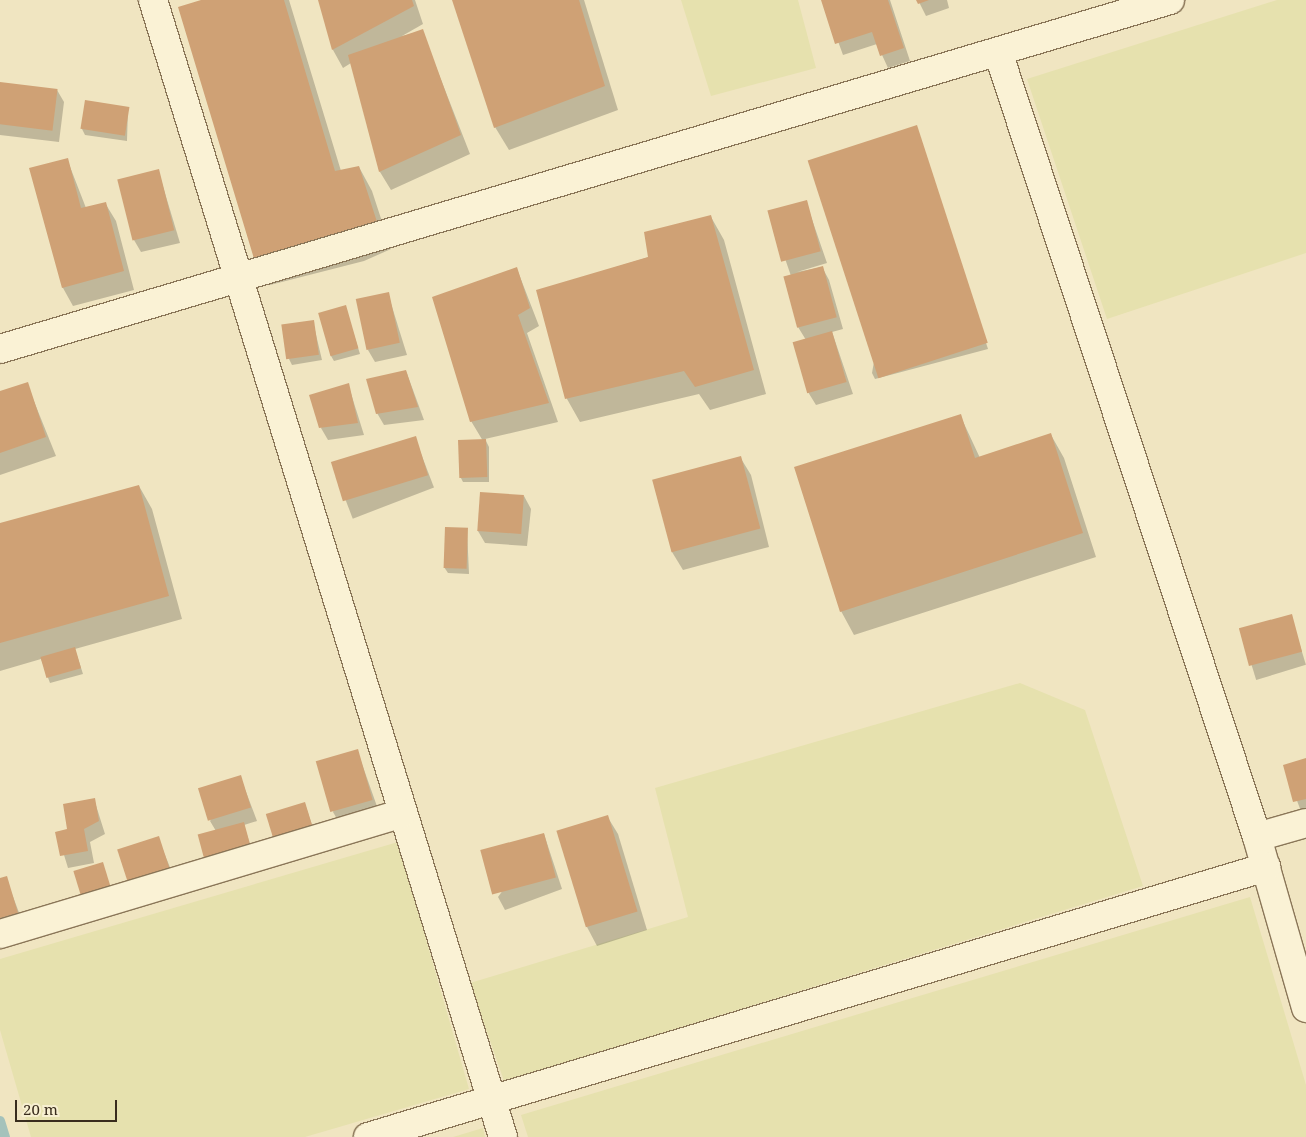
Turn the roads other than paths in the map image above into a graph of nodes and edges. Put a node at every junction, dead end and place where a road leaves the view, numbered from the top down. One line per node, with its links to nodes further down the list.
1 (153, 0): 4 (street)
2 (1170, 0): 3 (street)
3 (998, 52): 4 (street); 8 (street)
4 (237, 280): 5 (street); 6 (street)
5 (0, 349)
6 (401, 814): 10 (street); 12 (street)
7 (1306, 823): 8 (street)
8 (1257, 837): 9 (street)
9 (1266, 868): 11 (street); 12 (street)
10 (0, 934)
11 (1306, 1008)
12 (492, 1099): 13 (street); 14 (street)
13 (368, 1137)
14 (504, 1137)

